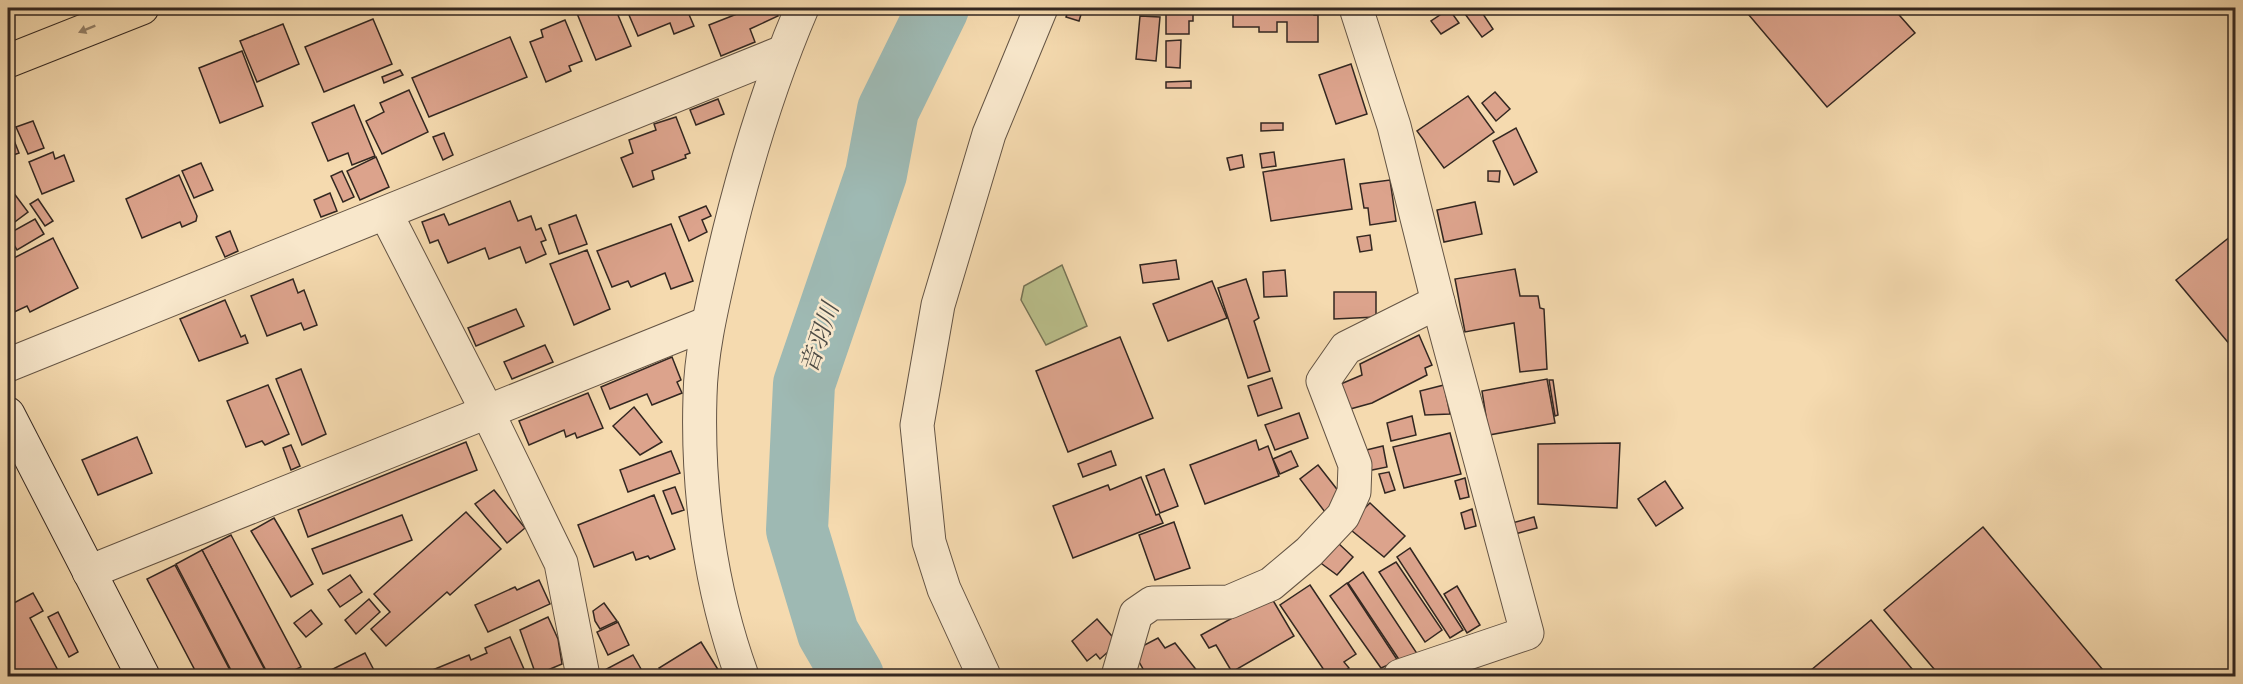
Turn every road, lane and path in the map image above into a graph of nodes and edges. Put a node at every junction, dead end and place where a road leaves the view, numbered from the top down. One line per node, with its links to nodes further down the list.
1 (142, 8): 6 (main road, one-way to 6)
2 (802, 8): 5 (street)
3 (1041, 8): 17 (street)
4 (1356, 8): 8 (street)
5 (783, 52): 7 (street); 9 (street)
6 (8, 62)
7 (386, 213): 10 (street); 11 (street)
8 (1438, 302): 18 (street); 19 (street)
9 (708, 323): 11 (street); 16 (street)
10 (8, 365)
11 (487, 411): 13 (street); 15 (street)
12 (8, 414): 13 (street)
13 (89, 572): 14 (street)
14 (143, 676)
15 (583, 676)
16 (742, 676)
17 (984, 676)
18 (1118, 676)
19 (1400, 676)

